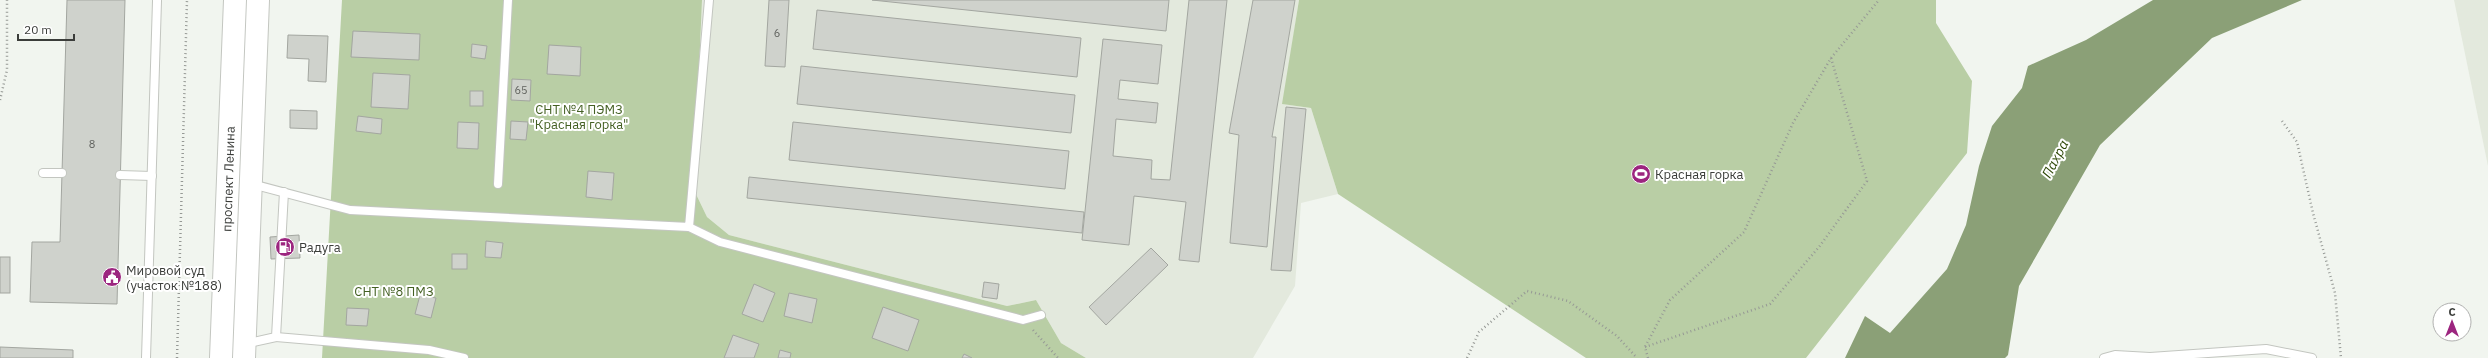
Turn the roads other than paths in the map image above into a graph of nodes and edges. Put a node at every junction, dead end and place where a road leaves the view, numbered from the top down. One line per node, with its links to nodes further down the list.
1 (235, 0): 18 (main road, проспект Ленина)
2 (258, 0): 10 (main road, проспект Ленина)
3 (508, 0): 11 (lane)
4 (709, 0): 13 (lane)
5 (157, 1): 9 (lane)
6 (43, 173): 7 (lane)
7 (62, 173)
8 (120, 175): 9 (lane)
9 (152, 176): 17 (lane)
10 (251, 184): 12 (lane); 16 (main road, проспект Ленина)
11 (498, 184)
12 (284, 192): 13 (lane); 15 (lane)
13 (689, 227): 14 (lane)
14 (1041, 315)
15 (276, 337): 16 (lane); 19 (lane)
16 (244, 351)
17 (146, 358)
18 (221, 358)
19 (464, 358)
20 (2104, 358): 21 (lane)
21 (2312, 358)

